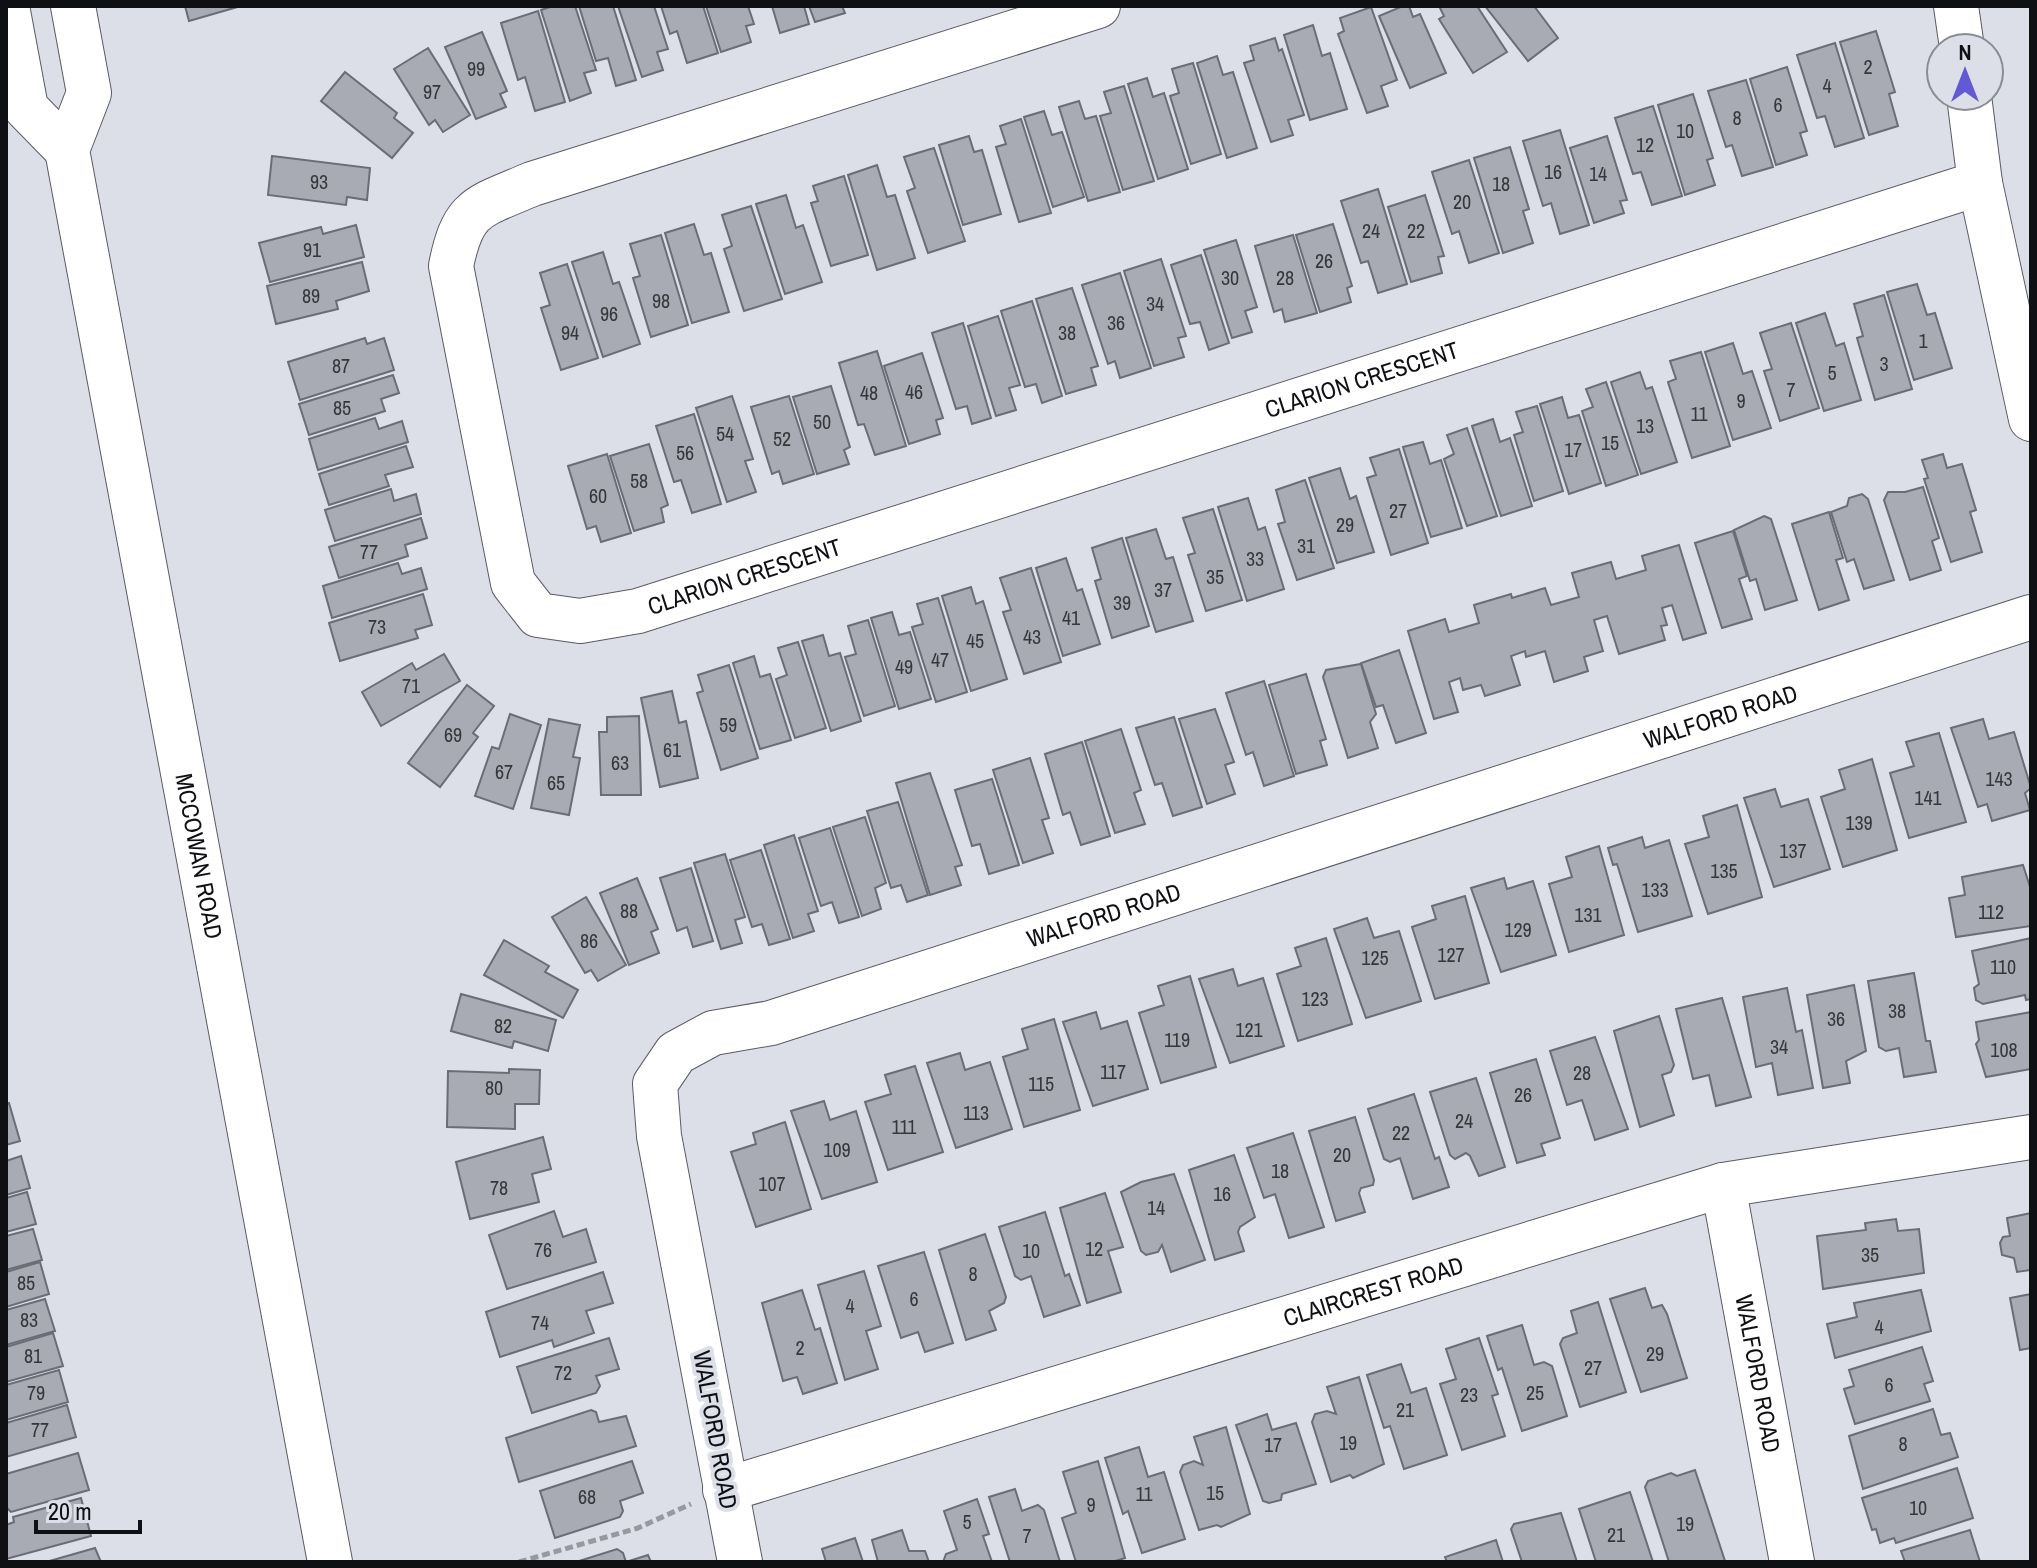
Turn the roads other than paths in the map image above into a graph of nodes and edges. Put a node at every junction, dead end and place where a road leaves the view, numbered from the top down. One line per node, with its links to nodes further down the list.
1 (7, 6): 7 (street)
2 (73, 6): 7 (street)
3 (1098, 6): 8 (street, CLARION CRESCENT)
4 (1956, 6): 5 (street)
5 (1960, 32)
6 (1971, 112): 8 (street)
7 (67, 150): 14 (street, MCCOWAN ROAD)
8 (1980, 183): 9 (street)
9 (2031, 419)
10 (2031, 617): 13 (street, WALFORD ROAD)
11 (2031, 1137): 12 (street, CLAIRCREST ROAD)
12 (1723, 1185): 13 (street, CLAIRCREST ROAD); 16 (street, WALFORD ROAD)
13 (725, 1490): 15 (street, WALFORD ROAD)
14 (330, 1562)
15 (740, 1562)
16 (1792, 1562)

